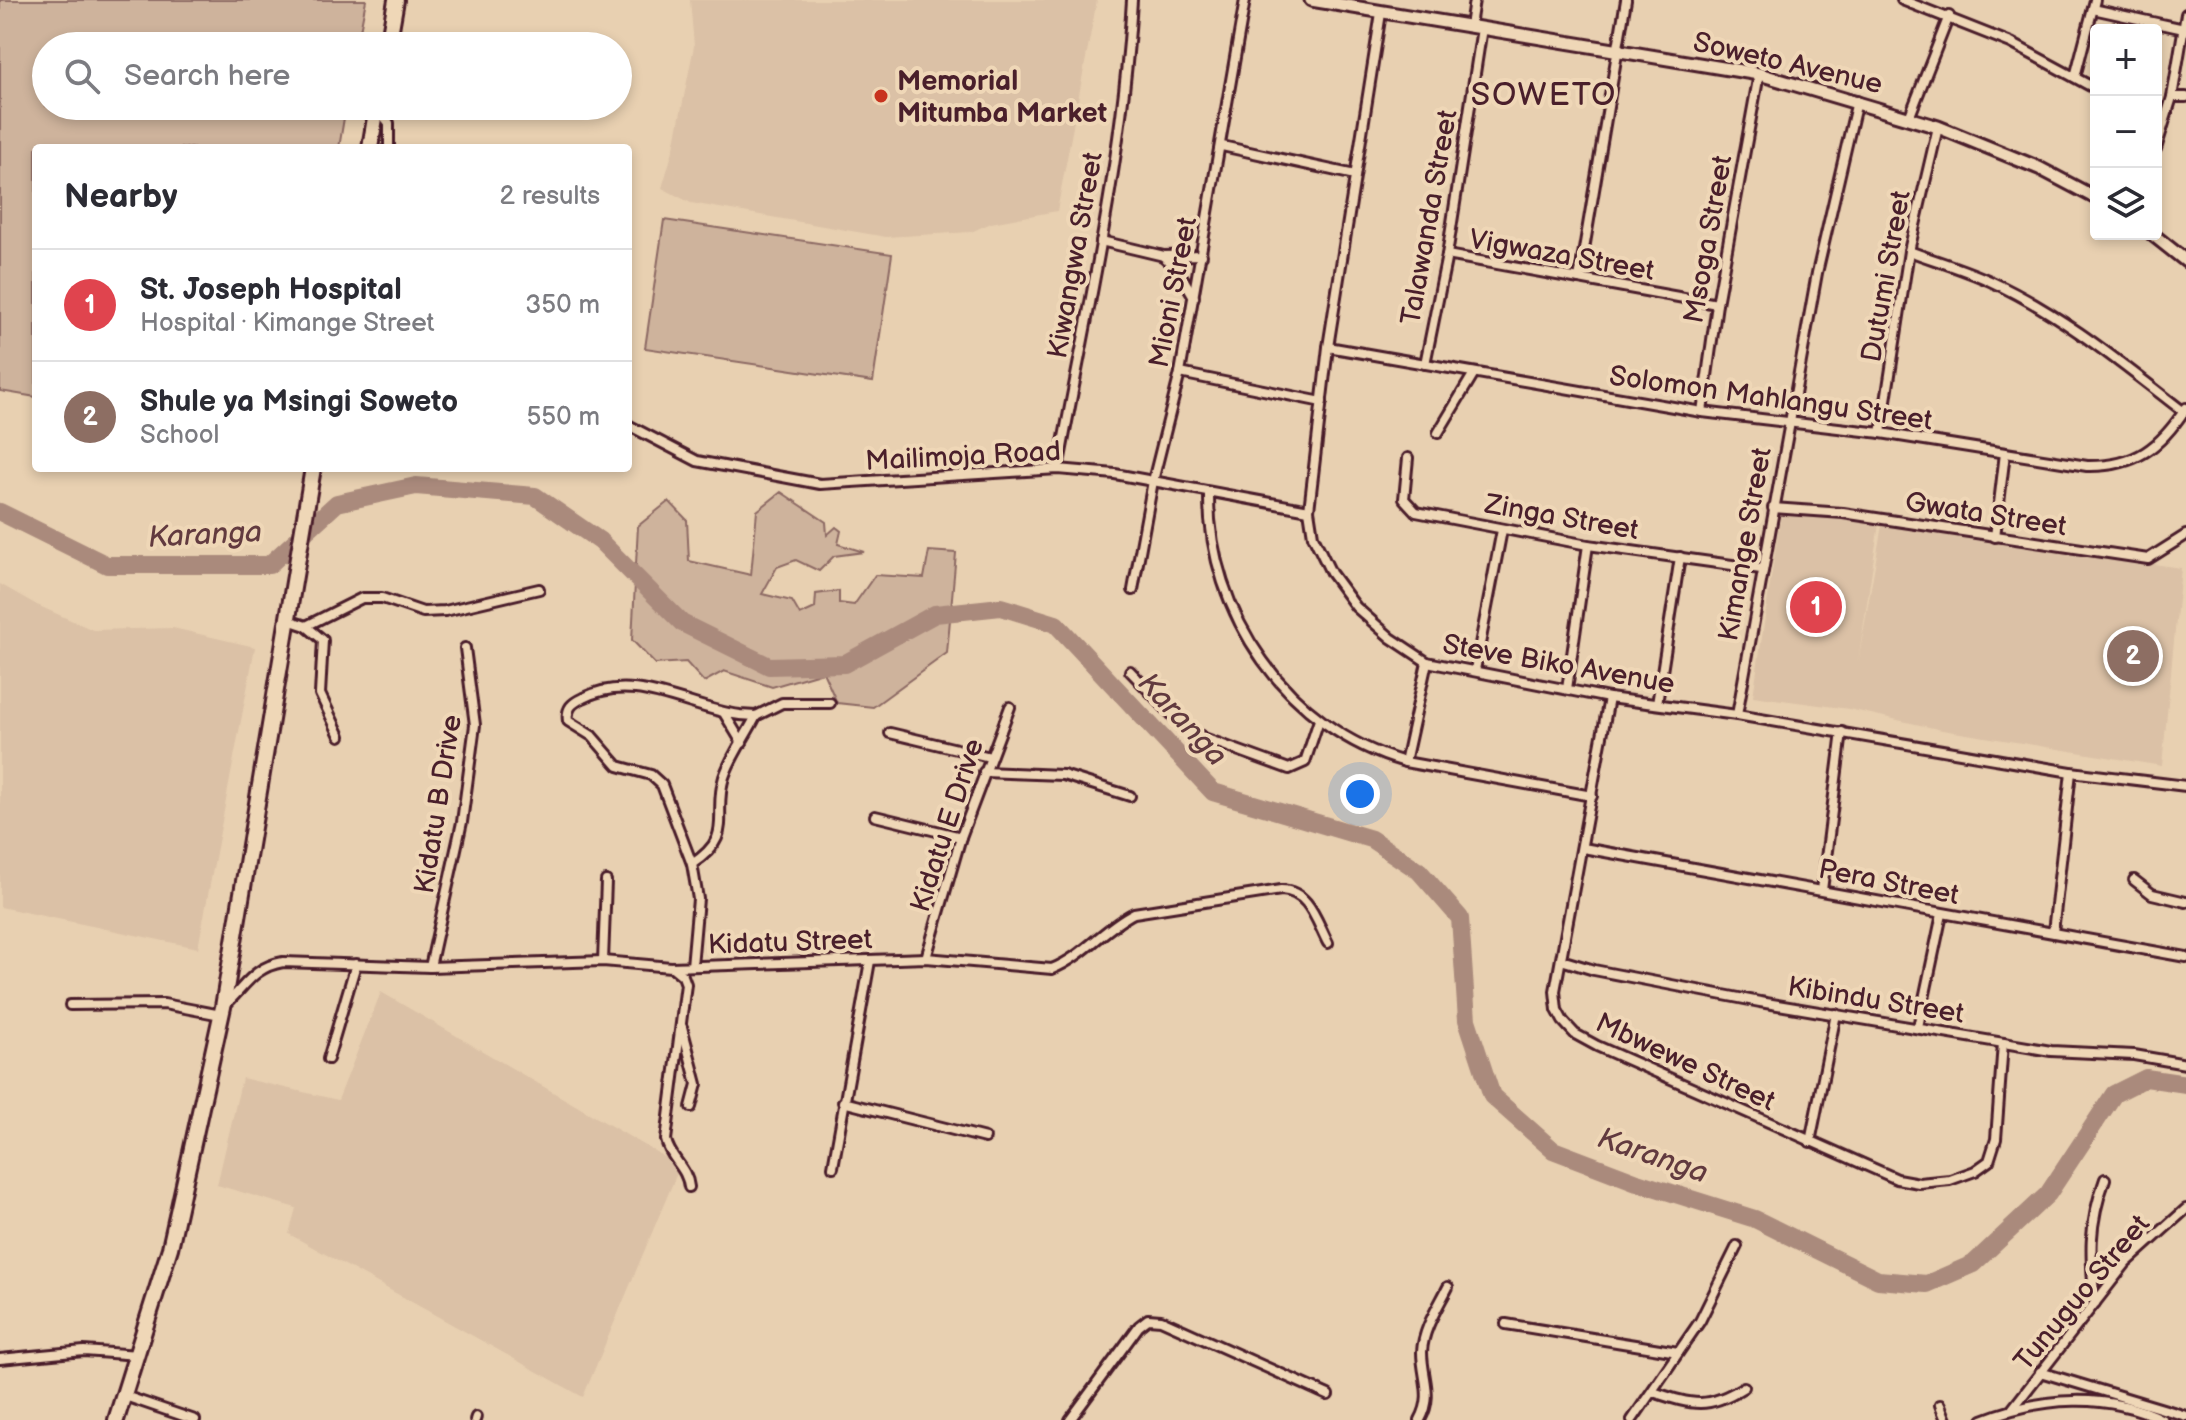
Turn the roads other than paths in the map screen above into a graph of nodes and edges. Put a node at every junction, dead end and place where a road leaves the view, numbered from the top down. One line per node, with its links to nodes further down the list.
1 (396, 0): 15 (highway)
2 (1132, 0): 34 (street, Kiwangwa Street)
3 (1245, 0): 30 (street, Mioni Street)
4 (1311, 0): 8 (street, Soweto Avenue)
5 (1474, 0): 13 (street, Talawanda Street)
6 (1626, 0): 16 (street)
7 (1902, 0): 12 (street)
8 (1325, 1): 10 (street, Soweto Avenue)
9 (2094, 4): 14 (street); 18 (street)
10 (1381, 13): 13 (street, Soweto Avenue); 31 (street, Steve Biko Avenue)
11 (2186, 14): 14 (street)
12 (1949, 16): 18 (street); 23 (street)
13 (1476, 27): 16 (street, Soweto Avenue); 37 (street, Talawanda Street)
14 (2184, 29): 20 (street)
15 (390, 32)
16 (1616, 50): 17 (street, Soweto Avenue); 40 (street)
17 (1759, 74): 22 (street, Soweto Avenue); 42 (street, Msoga Street)
18 (2075, 77): 19 (street)
19 (2090, 86)
20 (2172, 97): 21 (street); 24 (street)
21 (2186, 97)
22 (1857, 100): 23 (street, Soweto Avenue); 50 (street, Kimange Street)
23 (1909, 118): 27 (street, Soweto Avenue)
24 (2162, 118)
25 (375, 120): 28 (highway)
26 (387, 120): 29 (street)
27 (1938, 127): 32 (street, Soweto Avenue); 35 (street, Dutumi Street)
28 (371, 144)
29 (389, 144)
30 (1222, 146): 31 (street); 36 (street, Mioni Street)
31 (1355, 175): 43 (street, Steve Biko Avenue)
32 (2090, 195)
33 (2160, 240): 39 (street)
34 (1101, 241): 38 (street); 56 (street, Kiwangwa Street)
35 (1909, 251): 48 (street); 53 (street, Dutumi Street)
36 (1202, 255): 38 (street); 41 (street, Mioni Street)
37 (1447, 255): 40 (street, Vigwaza Street); 44 (street, Talawanda Street)
38 (1164, 256): 41 (street)
39 (2186, 261)
40 (1579, 279): 42 (street, Vigwaza Street)
41 (1194, 298): 45 (street, Mioni Street)
42 (1717, 304): 49 (street, Msoga Street)
43 (1328, 347): 44 (street, Solomon Mahlangu Street); 47 (street, Steve Biko Avenue)
44 (1425, 364): 46 (street, Solomon Mahlangu Street)
45 (1180, 373): 47 (street); 58 (street, Mioni Street)
46 (1474, 373): 49 (street, Solomon Mahlangu Street); 52 (street)
47 (1322, 402): 61 (street, Steve Biko Avenue)
48 (2185, 410): 54 (street, Solomon Mahlangu Street)
49 (1702, 412): 50 (street, Solomon Mahlangu Street)
50 (1789, 422): 53 (street, Solomon Mahlangu Street); 60 (street, Kimange Street)
51 (632, 427): 56 (street, Mailimoja Road)
52 (1438, 433)
53 (1881, 433): 54 (street, Solomon Mahlangu Street)
54 (2005, 453): 64 (street)
55 (1408, 458): 62 (street, Zinga Street)
56 (1058, 469): 58 (street, Mailimoja Road)
57 (312, 472): 70 (highway)
58 (1153, 481): 59 (street, Mailimoja Road); 69 (street, Mioni Street)
59 (1209, 494): 61 (street, Mailimoja Road); 84 (street)
60 (1773, 508): 64 (street, Gwata Street); 67 (street, Kimange Street)
61 (1309, 510): 73 (street, Steve Biko Avenue)
62 (1502, 530): 65 (street, Zinga Street); 74 (street)
63 (2186, 535): 64 (street, Gwata Street)
64 (1995, 537)
65 (1588, 545): 66 (street, Zinga Street); 76 (street)
66 (1680, 557): 67 (street, Zinga Street); 79 (street)
67 (1761, 569): 82 (street, Kimange Street)
68 (539, 589): 71 (street)
69 (1133, 590)
70 (288, 620): 71 (street); 117 (highway)
71 (306, 626): 87 (street)
72 (465, 648): 114 (street, Kidatu B Drive)
73 (1427, 662): 74 (street, Steve Biko Avenue); 90 (street)
74 (1475, 670): 76 (street, Steve Biko Avenue)
75 (1130, 671): 84 (street)
76 (1567, 689): 77 (street, Steve Biko Avenue)
77 (1609, 698): 79 (street, Steve Biko Avenue); 95 (street, Mbwewe Street)
78 (830, 703): 83 (street)
79 (1657, 704): 82 (street, Steve Biko Avenue)
80 (1010, 707): 89 (street, Kidatu E Drive)
81 (724, 713): 83 (street); 88 (street); 99 (street)
82 (1737, 715): 85 (street, Steve Biko Avenue)
83 (756, 716): 88 (street)
84 (1319, 720): 90 (street)
85 (1842, 732): 92 (street, Steve Biko Avenue); 102 (street)
86 (890, 733): 89 (street)
87 (340, 736)
88 (742, 743): 99 (street)
89 (990, 757): 91 (street, Kidatu E Drive)
90 (1405, 762): 95 (street)
91 (984, 772): 94 (street); 97 (street, Kidatu E Drive)
92 (2071, 772): 93 (street, Steve Biko Avenue); 105 (street)
93 (2186, 786)
94 (1130, 796)
95 (1592, 796): 98 (street, Mbwewe Street)
96 (875, 816): 97 (street)
97 (961, 837): 108 (street, Kidatu E Drive)
98 (1583, 848): 102 (street, Pera Street); 109 (street, Mbwewe Street)
99 (692, 864): 113 (street)
100 (2134, 880): 103 (street)
101 (606, 881): 110 (street)
102 (1822, 890): 104 (street, Pera Street)
103 (2186, 902)
104 (1942, 914): 105 (street, Pera Street); 120 (street)
105 (2053, 932): 107 (street, Pera Street)
106 (1328, 943): 108 (street, Kidatu Street)
107 (2186, 957)
108 (926, 958): 111 (street, Kidatu Street)
109 (1561, 960): 118 (street, Kibindu Street); 127 (street, Mbwewe Street)
110 (603, 961): 114 (street, Kidatu Street); 115 (street, Kidatu Street)
111 (870, 961): 113 (street, Kidatu Street); 124 (street)
112 (356, 964): 114 (street, Kidatu Street); 117 (street, Kidatu Street); 122 (street)
113 (692, 966): 115 (street, Kidatu Street)
114 (430, 967)
115 (671, 967): 119 (street)
116 (70, 1005): 117 (street)
117 (222, 1011): 137 (highway)
118 (1836, 1014): 120 (street, Kibindu Street); 127 (street)
119 (681, 1023): 125 (street); 130 (street)
120 (1918, 1027): 121 (street, Kibindu Street)
121 (2003, 1043): 123 (street, Kibindu Street); 127 (street, Mbwewe Street)
122 (328, 1059)
123 (2186, 1064)
124 (843, 1102): 126 (street); 128 (street)
125 (691, 1107)
126 (985, 1138)
127 (1810, 1142)
128 (833, 1167)
129 (2105, 1179): 134 (street)
130 (689, 1187)
131 (2186, 1209): 134 (street, Tunuguo Street)
132 (1737, 1246): 136 (street)
133 (1448, 1287): 150 (street)
134 (2095, 1304): 139 (street, Tunuguo Street)
135 (1506, 1324): 136 (street)
136 (1678, 1352): 141 (street)
137 (138, 1355): 138 (street); 143 (highway)
138 (0, 1359)
139 (2040, 1372): 145 (street, Tunuguo Street); 146 (street)
140 (1744, 1387): 141 (street)
141 (1653, 1392): 151 (street)
142 (1328, 1395): 149 (street)
143 (125, 1396): 147 (highway); 148 (street)
144 (1940, 1405): 152 (street)
145 (2013, 1408): 153 (street); 154 (street)
146 (2186, 1416)
147 (116, 1420)
148 (195, 1420)
149 (1070, 1420)
150 (1420, 1420)
151 (1632, 1420)
152 (1946, 1420)
153 (1983, 1420)
154 (2163, 1420)

